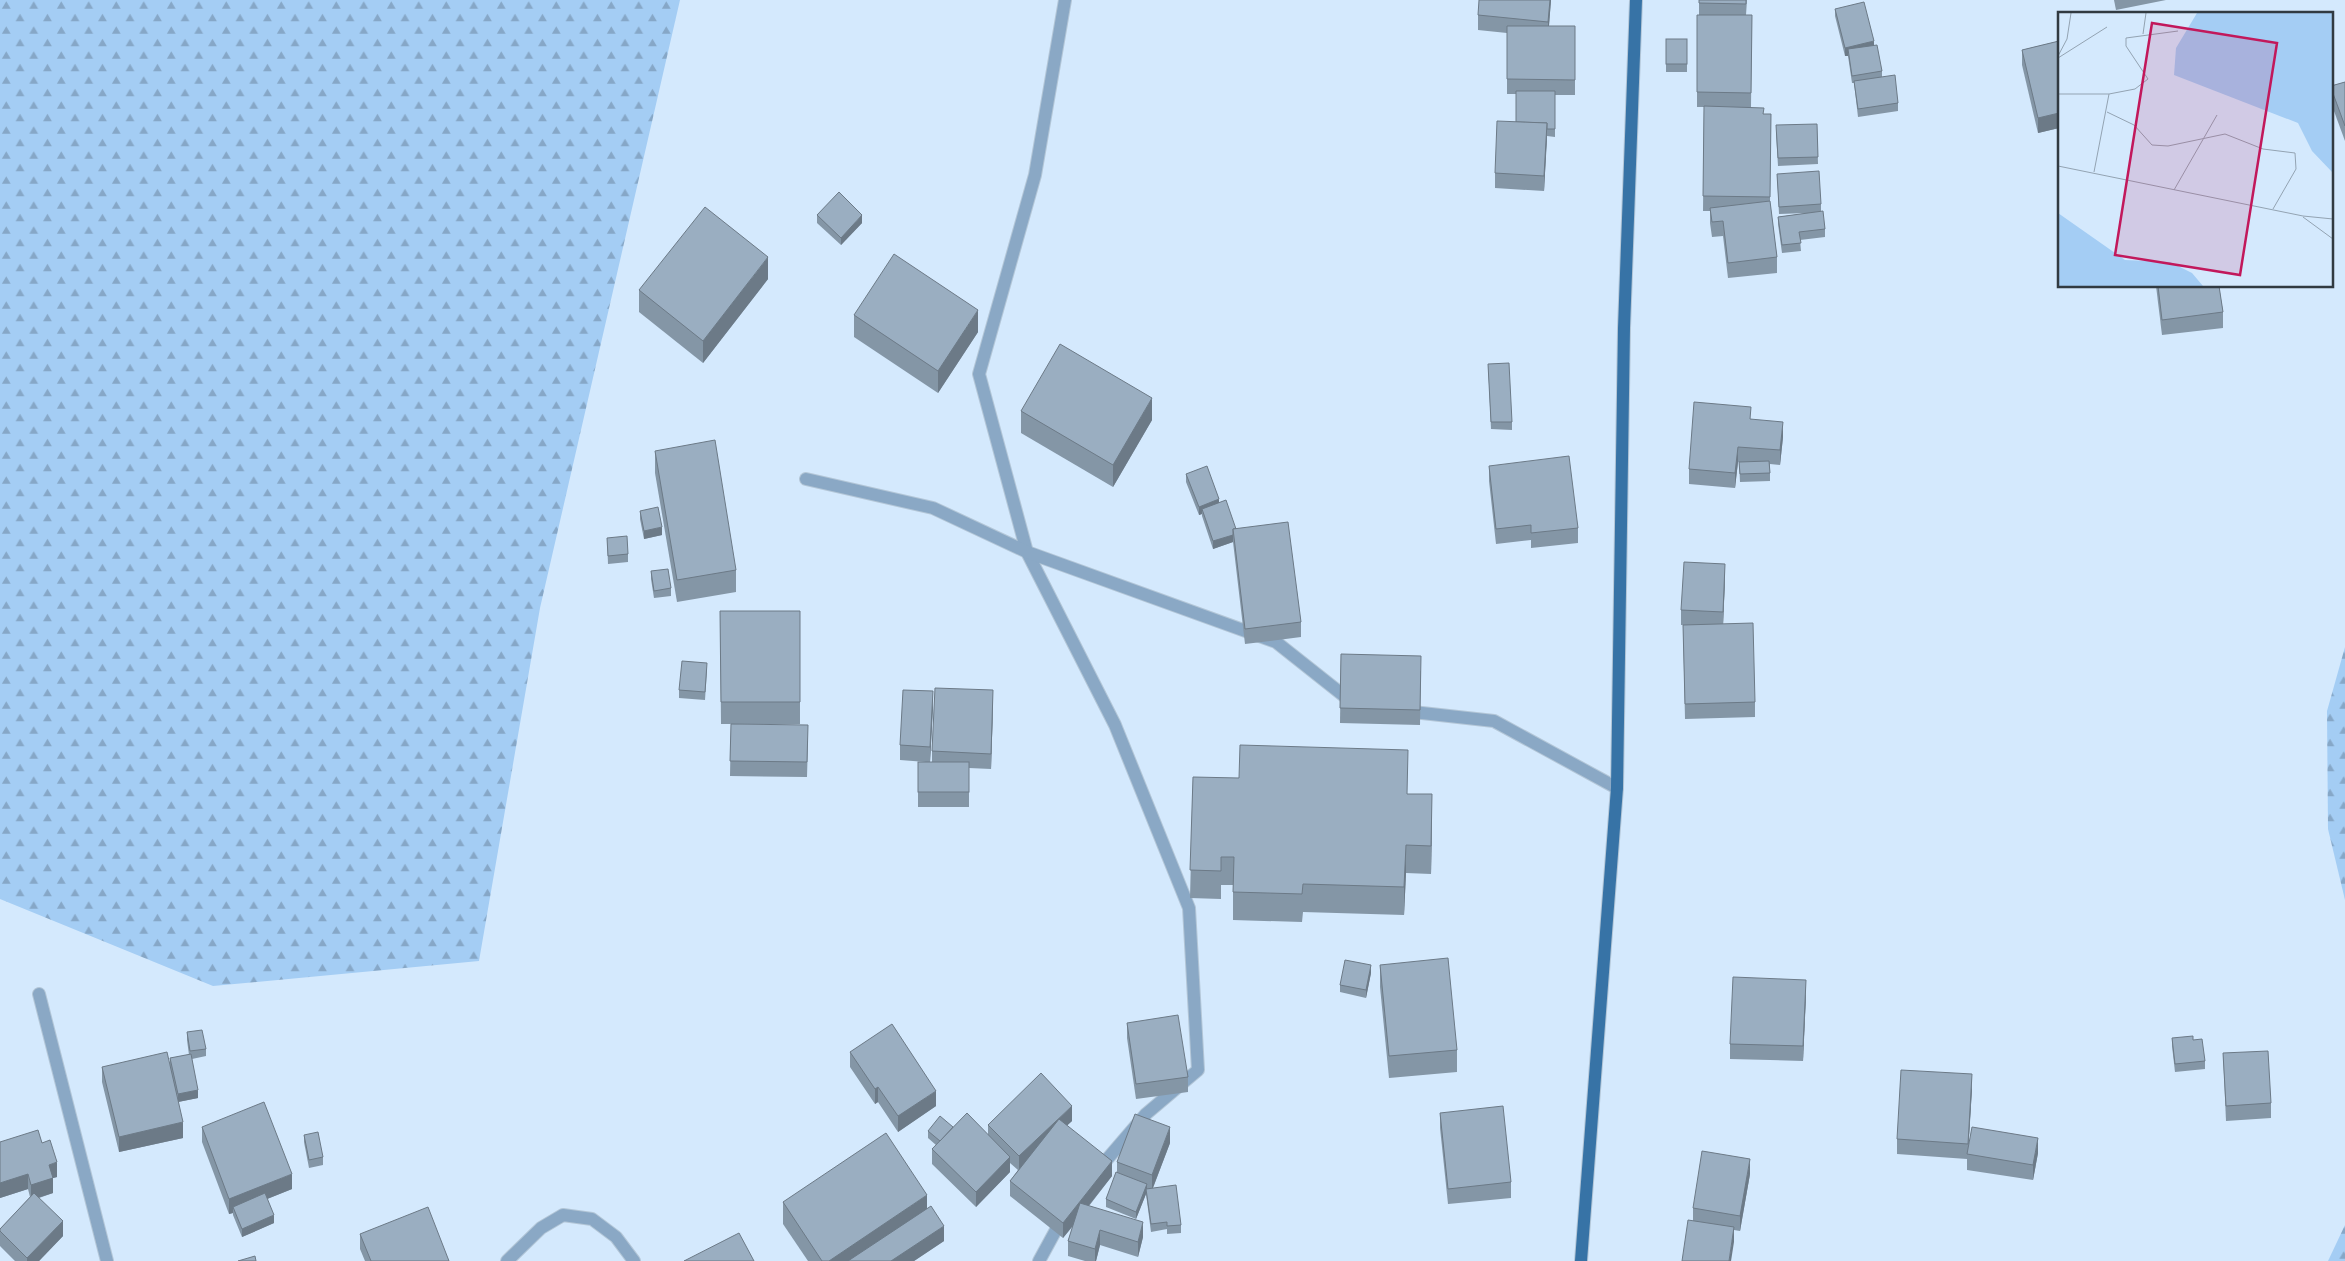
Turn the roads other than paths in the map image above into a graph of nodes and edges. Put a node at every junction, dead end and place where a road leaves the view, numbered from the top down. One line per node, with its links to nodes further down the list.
1 (1065, 0): 4 (street)
2 (1636, 0): 7 (main road)
3 (806, 479): 4 (street)
4 (1027, 552): 5 (street); 9 (street)
5 (1367, 707)
6 (1386, 709): 7 (street)
7 (1617, 788): 15 (main road)
8 (39, 994): 11 (street)
9 (1091, 1178)
10 (1068, 1208): 14 (street)
11 (107, 1261)
12 (507, 1261): 13 (street)
13 (634, 1261)
14 (1039, 1261)
15 (1581, 1261)

